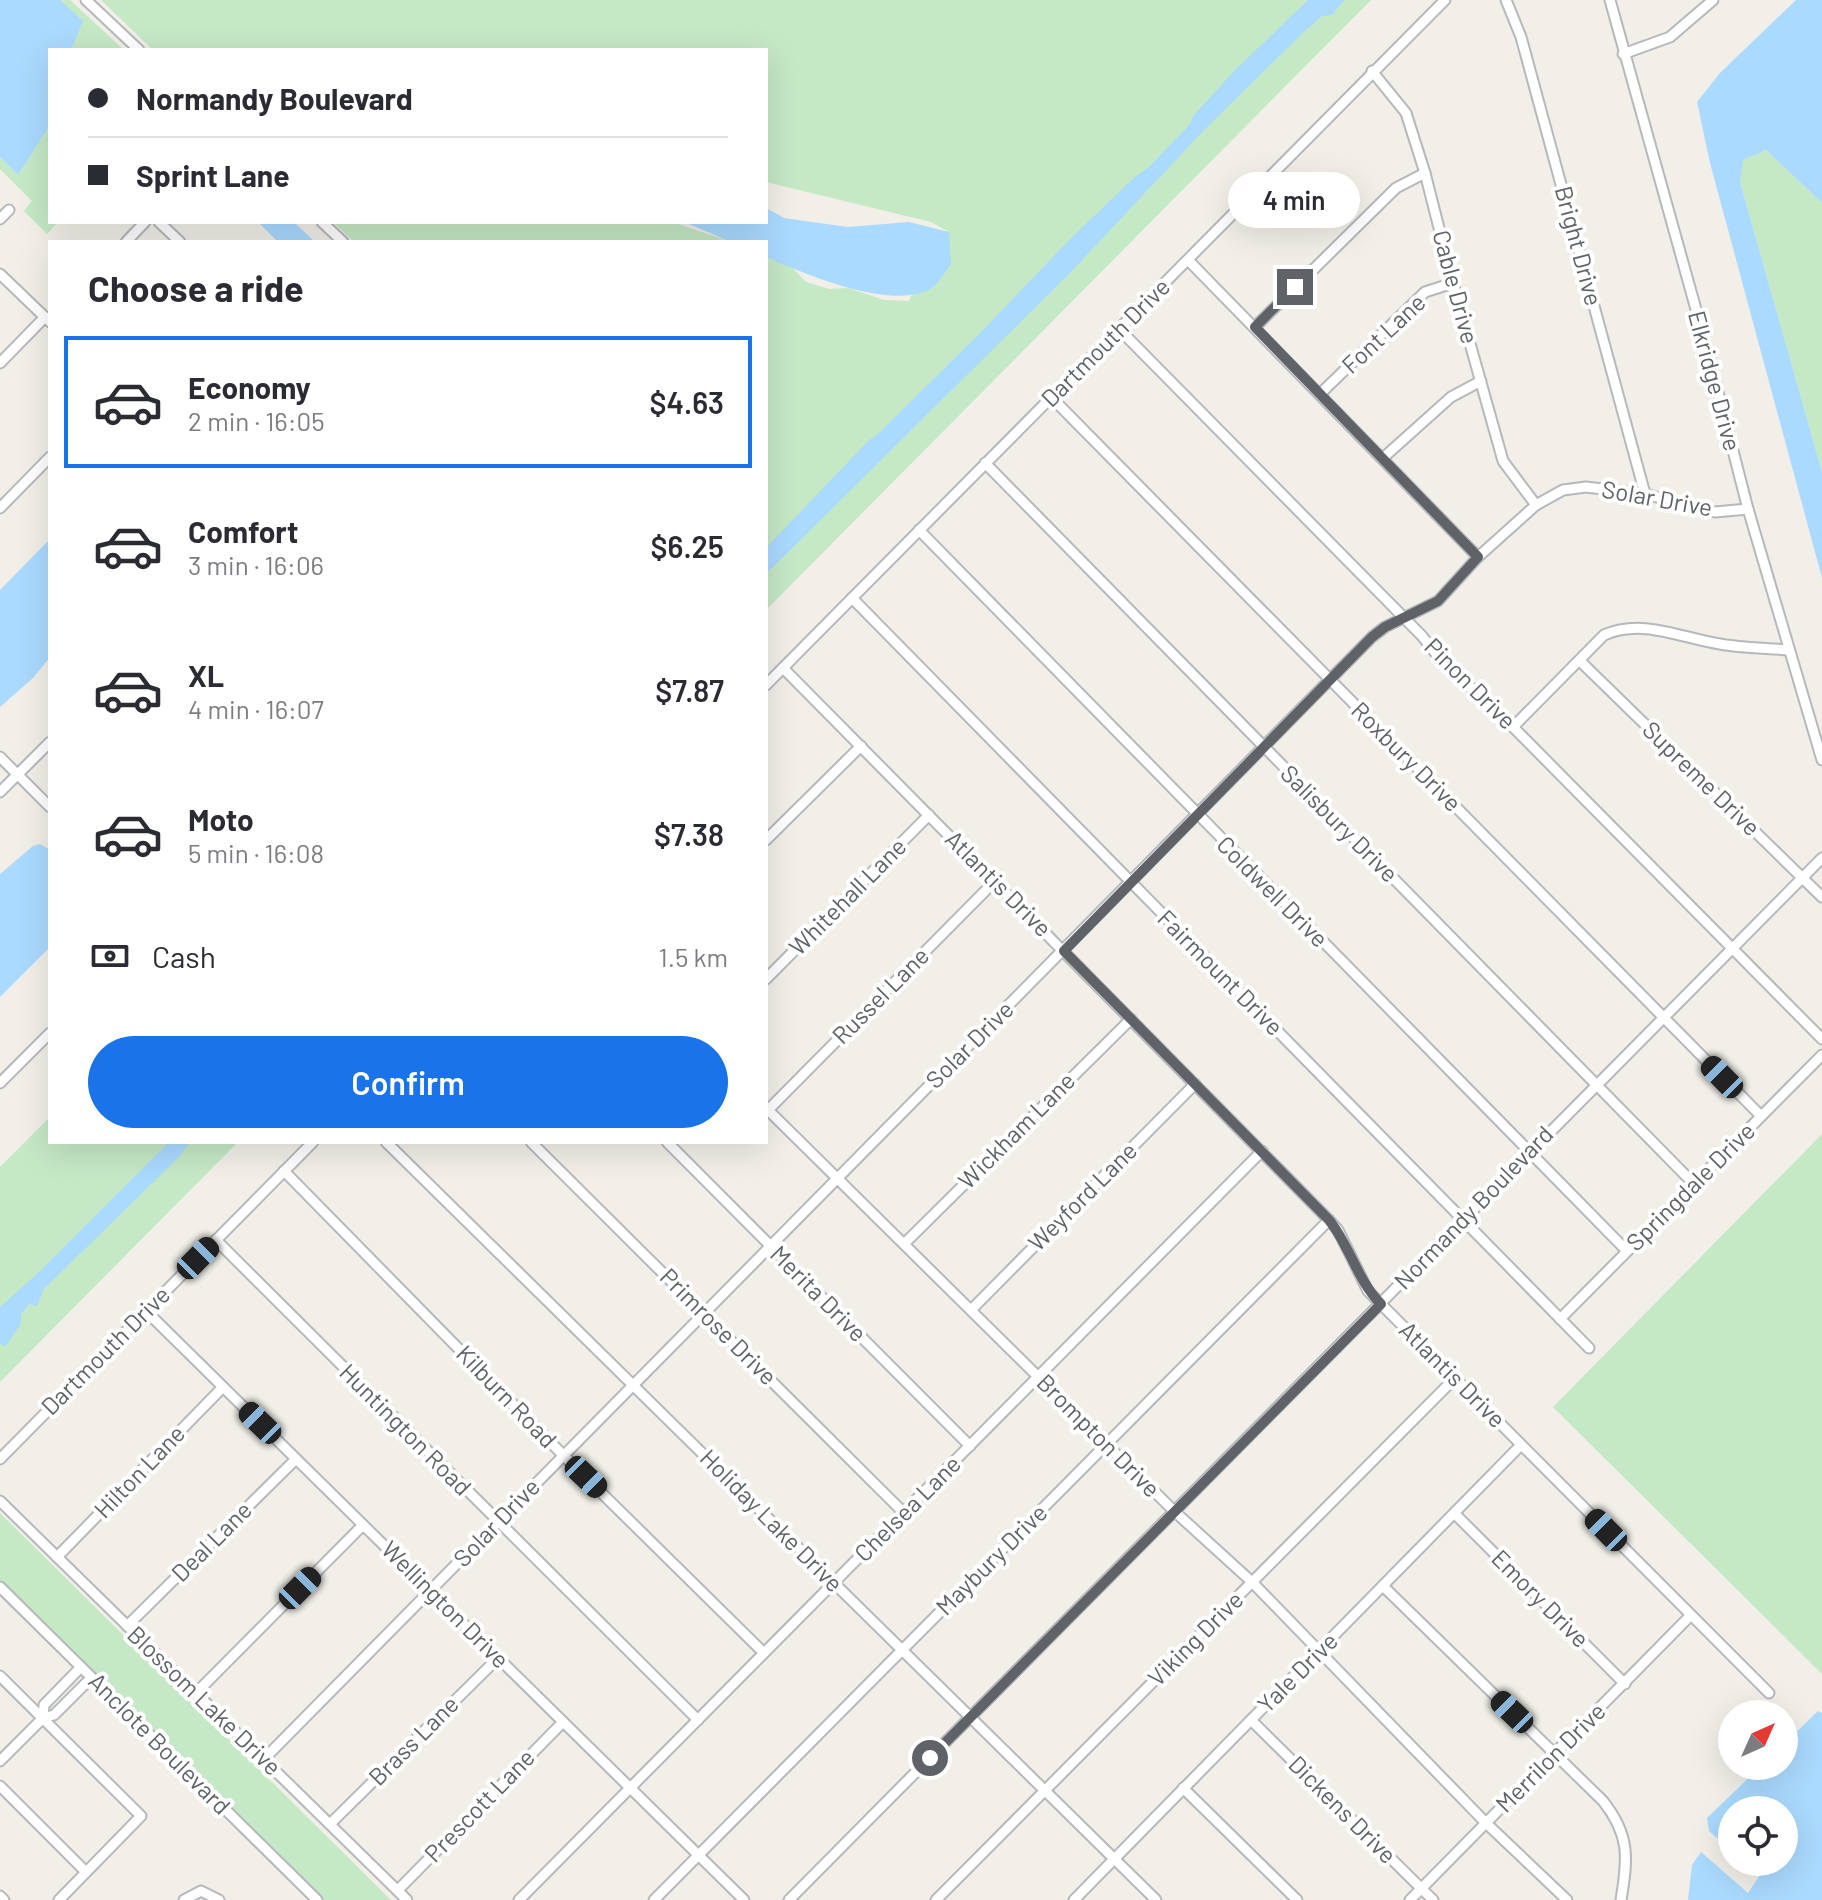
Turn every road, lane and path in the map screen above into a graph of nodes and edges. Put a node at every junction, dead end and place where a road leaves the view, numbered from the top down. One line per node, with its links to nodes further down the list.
1 (86, 0): 6 (street)
2 (1445, 0): 8 (street, Dartmouth Drive)
3 (1506, 0): 31 (street, Bright Drive)
4 (1610, 0): 7 (street, Elkridge Drive)
5 (1713, 0): 7 (street)
6 (137, 48)
7 (1623, 54): 34 (street, Elkridge Drive)
8 (1372, 71): 9 (street, Cable Drive); 18 (street, Dartmouth Drive)
9 (1425, 173): 20 (street, Cable Drive); 22 (street)
10 (9, 210): 11 (street)
11 (0, 219)
12 (143, 224): 15 (street)
13 (161, 224): 16 (street)
14 (324, 224): 17 (street)
15 (128, 240)
16 (178, 240)
17 (341, 240)
18 (1189, 261): 22 (street); 23 (street, Dartmouth Drive)
19 (0, 274): 21 (street)
20 (1453, 283): 25 (street, Cable Drive); 26 (street, Font Lane)
21 (48, 320): 24 (street)
22 (1255, 327): 26 (street)
23 (1119, 329): 27 (street, Dartmouth Drive); 38 (street, Pinon Drive)
24 (0, 363)
25 (1481, 381): 28 (street); 32 (street, Cable Drive)
26 (1320, 394): 28 (street)
27 (1051, 397): 30 (street, Dartmouth Drive); 42 (street, Roxbury Drive)
28 (1383, 458): 36 (street)
29 (48, 459): 33 (street)
30 (985, 463): 35 (street, Dartmouth Drive); 47 (street, Salisbury Drive)
31 (1645, 494): 32 (street, Solar Drive); 34 (street, Solar Drive)
32 (1536, 505): 36 (street, Solar Drive)
33 (0, 508)
34 (1748, 509): 39 (street, Elkridge Drive)
35 (919, 530): 37 (street, Dartmouth Drive); 54 (street, Coldwell Drive)
36 (1478, 557): 38 (street, Solar Drive)
37 (852, 598): 41 (street, Dartmouth Drive); 59 (street, Fairmount Drive)
38 (1405, 618): 42 (street, Solar Drive); 44 (street, Pinon Drive)
39 (1789, 650): 40 (street); 49 (street, Elkridge Drive)
40 (1580, 661): 44 (street); 57 (street, Supreme Drive)
41 (783, 668): 43 (street, Dartmouth Drive); 46 (street, Atlantis Drive)
42 (1329, 680): 47 (street, Solar Drive); 64 (street, Roxbury Drive)
43 (768, 683)
44 (1513, 727): 61 (street, Pinon Drive)
45 (48, 744): 50 (street)
46 (861, 746): 53 (street, Atlantis Drive); 55 (street)
47 (1263, 747): 54 (street, Solar Drive); 71 (street, Salisbury Drive)
48 (0, 757): 50 (street)
49 (1822, 760)
50 (17, 774): 51 (street); 52 (street)
51 (0, 792)
52 (48, 805)
53 (929, 815): 58 (street, Atlantis Drive); 63 (street, Whitehall Lane)
54 (1196, 815): 59 (street, Solar Drive); 80 (street, Coldwell Drive)
55 (768, 838)
56 (1822, 858): 57 (street, Normandy Boulevard)
57 (1803, 877): 60 (street, Supreme Drive); 61 (street, Normandy Boulevard)
58 (995, 881): 62 (street, Atlantis Drive); 72 (street, Russel Lane)
59 (1129, 882): 62 (street, Solar Drive); 84 (street, Fairmount Drive)
60 (1822, 897)
61 (1731, 948): 64 (street, Normandy Boulevard); 67 (street, Pinon Drive)
62 (1064, 951): 65 (street, Atlantis Drive); 82 (street, Solar Drive)
63 (768, 977)
64 (1663, 1017): 71 (street, Normandy Boulevard); 74 (street, Roxbury Drive)
65 (1131, 1019): 70 (street, Atlantis Drive); 87 (street, Wickham Lane)
66 (48, 1035): 69 (street)
67 (1822, 1039)
68 (1822, 1055): 74 (street, Springdale Drive)
69 (0, 1083)
70 (1195, 1084): 79 (street, Atlantis Drive); 91 (street, Weyford Lane)
71 (1595, 1084): 80 (street, Normandy Boulevard); 83 (street, Salisbury Drive)
72 (768, 1108)
73 (768, 1110): 82 (street, Brompton Drive)
74 (1761, 1116): 83 (street, Springdale Drive)
75 (311, 1144): 81 (street, Dartmouth Drive)
76 (388, 1144): 98 (street, Holiday Lake Drive)
77 (533, 1144): 93 (street, Primrose Drive)
78 (669, 1144): 88 (street, Merita Drive)
79 (1262, 1151): 85 (street, Atlantis Drive); 96 (street, Chelsea Lane)
80 (1528, 1152): 84 (street, Normandy Boulevard); 89 (street, Coldwell Drive)
81 (284, 1171): 86 (street, Dartmouth Drive); 103 (street, Kilburn Road)
82 (838, 1179): 87 (street, Brompton Drive); 88 (street, Solar Drive)
83 (1694, 1184): 89 (street, Springdale Drive)
84 (1462, 1219): 90 (street, Normandy Boulevard); 94 (street, Fairmount Drive)
85 (1329, 1220): 90 (street, Atlantis Drive); 100 (street, Maybury Drive)
86 (216, 1240): 92 (street, Dartmouth Drive); 110 (street, Huntington Road)
87 (904, 1244): 91 (street, Brompton Drive)
88 (771, 1247): 93 (street, Solar Drive); 102 (street, Merita Drive)
89 (1627, 1251): 94 (street, Springdale Drive)
90 (1381, 1304): 97 (street, Atlantis Drive); 107 (street, Normandy Boulevard)
91 (971, 1310): 96 (street, Brompton Drive)
92 (146, 1311): 99 (street, Wellington Drive); 104 (street, Dartmouth Drive)
93 (705, 1313): 98 (street, Solar Drive); 108 (street, Primrose Drive)
94 (1560, 1319): 95 (street, Fairmount Drive)
95 (1589, 1348)
96 (1039, 1377): 100 (street, Brompton Drive); 102 (street, Chelsea Lane)
97 (1455, 1378): 101 (street, Atlantis Drive); 113 (street, Viking Drive)
98 (633, 1385): 103 (street, Solar Drive); 114 (street, Holiday Lake Drive)
99 (223, 1387): 105 (street, Wellington Drive); 112 (street, Hilton Lane)
100 (1106, 1444): 107 (street, Brompton Drive); 120 (street, Maybury Drive)
101 (1521, 1445): 109 (street, Yale Drive); 118 (street, Atlantis Drive)
102 (970, 1446): 108 (street, Chelsea Lane)
103 (563, 1455): 110 (street, Solar Drive); 122 (street, Kilburn Road)
104 (0, 1459)
105 (296, 1459): 111 (street, Wellington Drive); 119 (street, Deal Lane)
106 (0, 1501): 112 (street, Blossom Lake Drive)
107 (1174, 1511): 113 (street, Brompton Drive); 130 (street, Normandy Boulevard)
108 (904, 1513): 114 (street, Chelsea Lane)
109 (1455, 1514): 116 (street, Yale Drive); 127 (street, Emory Drive)
110 (498, 1522): 117 (street, Solar Drive); 132 (street, Huntington Road)
111 (363, 1525): 117 (street, Wellington Drive); 128 (street)
112 (57, 1557): 119 (street, Blossom Lake Drive)
113 (1252, 1582): 121 (street, Brompton Drive); 141 (street, Viking Drive)
114 (834, 1583): 120 (street, Holiday Lake Drive); 122 (street, Chelsea Lane)
115 (0, 1587): 124 (street, Anclote Boulevard)
116 (1384, 1587): 121 (street, Yale Drive); 135 (street)
117 (430, 1591): 123 (street, Wellington Drive); 136 (street, Solar Drive)
118 (1691, 1615): 127 (street, Merrilon Drive); 129 (street, Atlantis Drive)
119 (127, 1626): 128 (street, Blossom Lake Drive)
120 (902, 1650): 130 (street, Holiday Lake Drive); 144 (street, Maybury Drive)
121 (1321, 1651): 133 (street, Yale Drive); 142 (street, Brompton Drive)
122 (764, 1653): 132 (street, Chelsea Lane)
123 (498, 1658): 134 (street, Wellington Drive); 143 (street, Brass Lane)
124 (81, 1667): 126 (street, Anclote Boulevard); 131 (street)
125 (0, 1676): 131 (street)
126 (91, 1678): 131 (street); 152 (street, Anclote Boulevard)
127 (1625, 1684): 135 (street, Merrilon Drive)
128 (196, 1693): 136 (street, Blossom Lake Drive)
129 (1769, 1693)
130 (970, 1717): 141 (street, Holiday Lake Drive); 157 (street, Normandy Boulevard)
131 (43, 1718): 137 (street); 146 (street)
132 (698, 1720): 139 (street, Chelsea Lane)
133 (1251, 1720): 140 (street, Yale Drive); 147 (street, Dickens Drive)
134 (563, 1722): 139 (street, Wellington Drive); 148 (street, Prescott Lane)
135 (1555, 1754): 142 (street, Merrilon Drive); 165 (street)
136 (264, 1759): 143 (street, Blossom Lake Drive)
137 (0, 1761)
138 (0, 1786): 146 (street)
139 (630, 1788): 144 (street, Wellington Drive); 154 (street, Chelsea Lane)
140 (1183, 1788): 145 (street, Yale Drive); 161 (street)
141 (1045, 1791): 145 (street, Holiday Lake Drive); 158 (street, Viking Drive)
142 (1486, 1823): 147 (street, Merrilon Drive); 164 (street, Brompton Drive)
143 (330, 1824): 148 (street, Blossom Lake Drive)
144 (698, 1855): 155 (street, Maybury Drive); 156 (street, Wellington Drive)
145 (1114, 1859): 159 (street, Yale Drive); 160 (street, Holiday Lake Drive)
146 (86, 1872): 149 (street)
147 (1421, 1888): 162 (street, Merrilon Drive); 163 (street, Dickens Drive)
148 (398, 1890): 153 (street, Blossom Lake Drive)
149 (59, 1900)
150 (184, 1900): 151 (street)
151 (219, 1900)
152 (317, 1900)
153 (407, 1900)
154 (519, 1900)
155 (654, 1900)
156 (744, 1900)
157 (789, 1900)
158 (936, 1900)
159 (1074, 1900)
160 (1156, 1900)
161 (1297, 1900)
162 (1410, 1900)
163 (1433, 1900)
164 (1567, 1900)
165 (1621, 1900)

